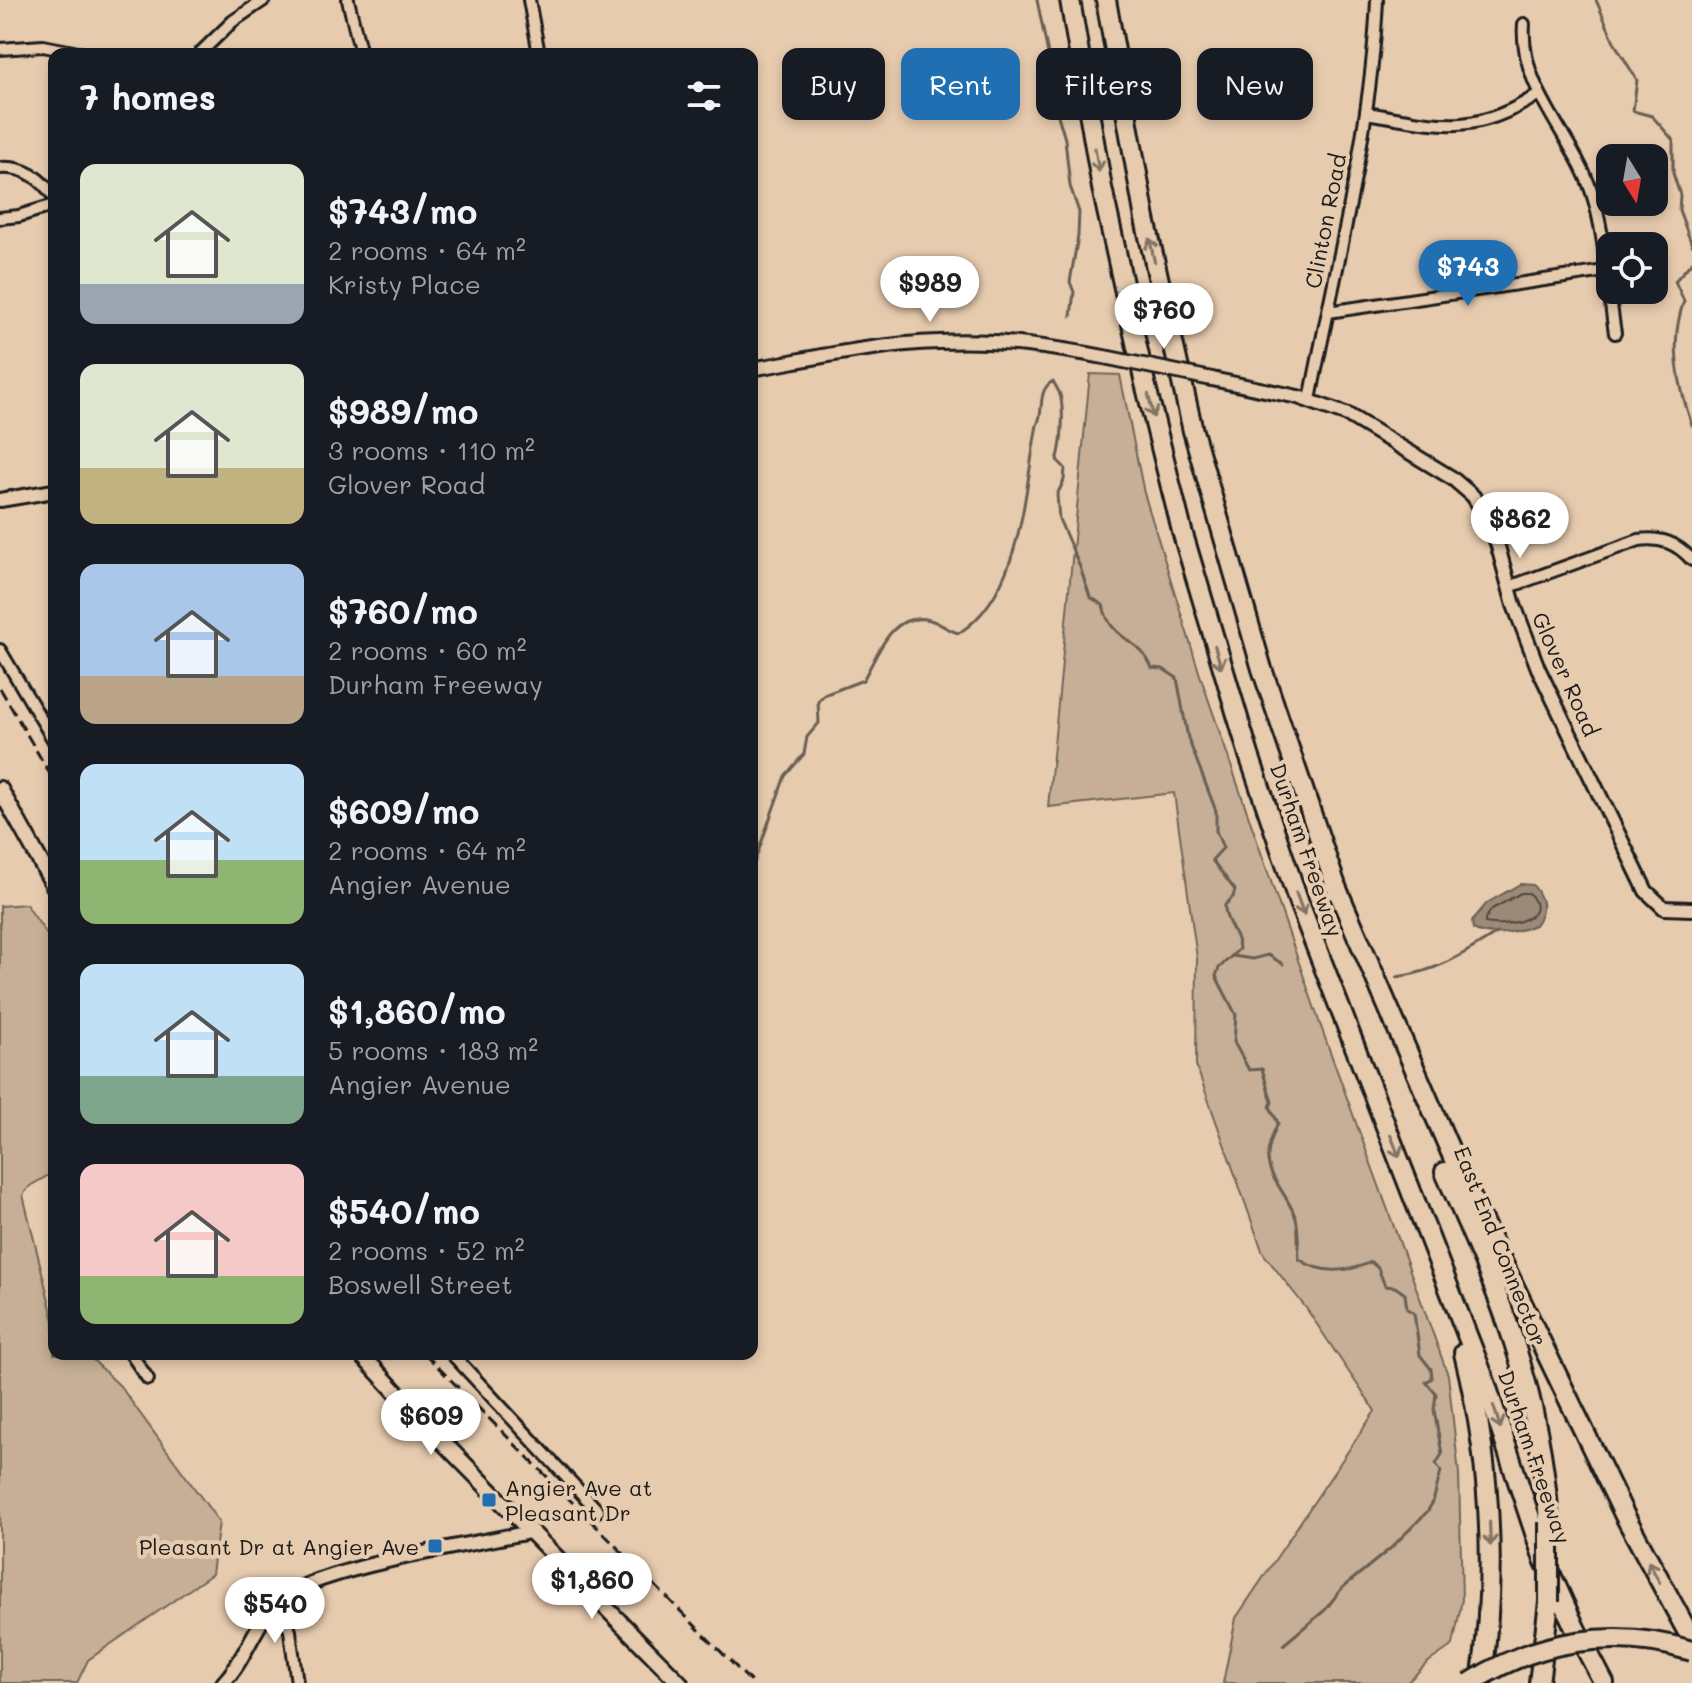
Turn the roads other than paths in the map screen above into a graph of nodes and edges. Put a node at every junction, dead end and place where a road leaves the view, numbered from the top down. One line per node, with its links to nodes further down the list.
1 (264, 0): 9 (street)
2 (348, 0): 10 (street)
3 (529, 0): 11 (street)
4 (1070, 0): 36 (highway, Durham Freeway, one-way to 36)
5 (1106, 0): 34 (highway, Durham Freeway, one-way to 5)
6 (1377, 0): 14 (street, Clinton Road)
7 (1524, 24): 13 (street)
8 (53, 48): 12 (street)
9 (205, 48)
10 (360, 48)
11 (538, 48)
12 (0, 49)
13 (1539, 94): 14 (street); 19 (street)
14 (1366, 113): 22 (street, Clinton Road)
15 (0, 168): 16 (street)
16 (48, 189)
17 (48, 207): 18 (street)
18 (0, 218)
19 (1599, 232)
20 (1596, 272): 22 (street)
21 (1610, 304): 23 (street)
22 (1328, 312): 25 (street, Clinton Road)
23 (1615, 333)
24 (758, 368): 25 (street, Glover Road, bridge)
25 (1310, 400): 29 (street, Glover Road)
26 (48, 492): 27 (street)
27 (0, 500)
28 (1692, 560): 29 (street)
29 (1509, 587): 35 (street, Glover Road)
30 (0, 650): 31 (street)
31 (48, 731)
32 (0, 789): 33 (main road)
33 (48, 875)
34 (1337, 889): 44 (highway, Durham Freeway, one-way to 34); 51 (highway, East End Connector, bridge)
35 (1692, 909)
36 (1441, 1265): 50 (highway, one-way to 50); 52 (highway, Durham Freeway, one-way to 52)
37 (135, 1360): 40 (street)
38 (367, 1360): 42 (main road)
39 (458, 1360): 41 (street)
40 (148, 1379)
41 (598, 1511)
42 (530, 1532): 43 (street); 48 (main road)
43 (280, 1599): 46 (street); 47 (street)
44 (1692, 1640)
45 (1692, 1651): 49 (highway, bridge)
46 (223, 1683)
47 (297, 1683)
48 (680, 1683)
49 (1470, 1683)
50 (1481, 1683)
51 (1539, 1683)
52 (1604, 1683)

